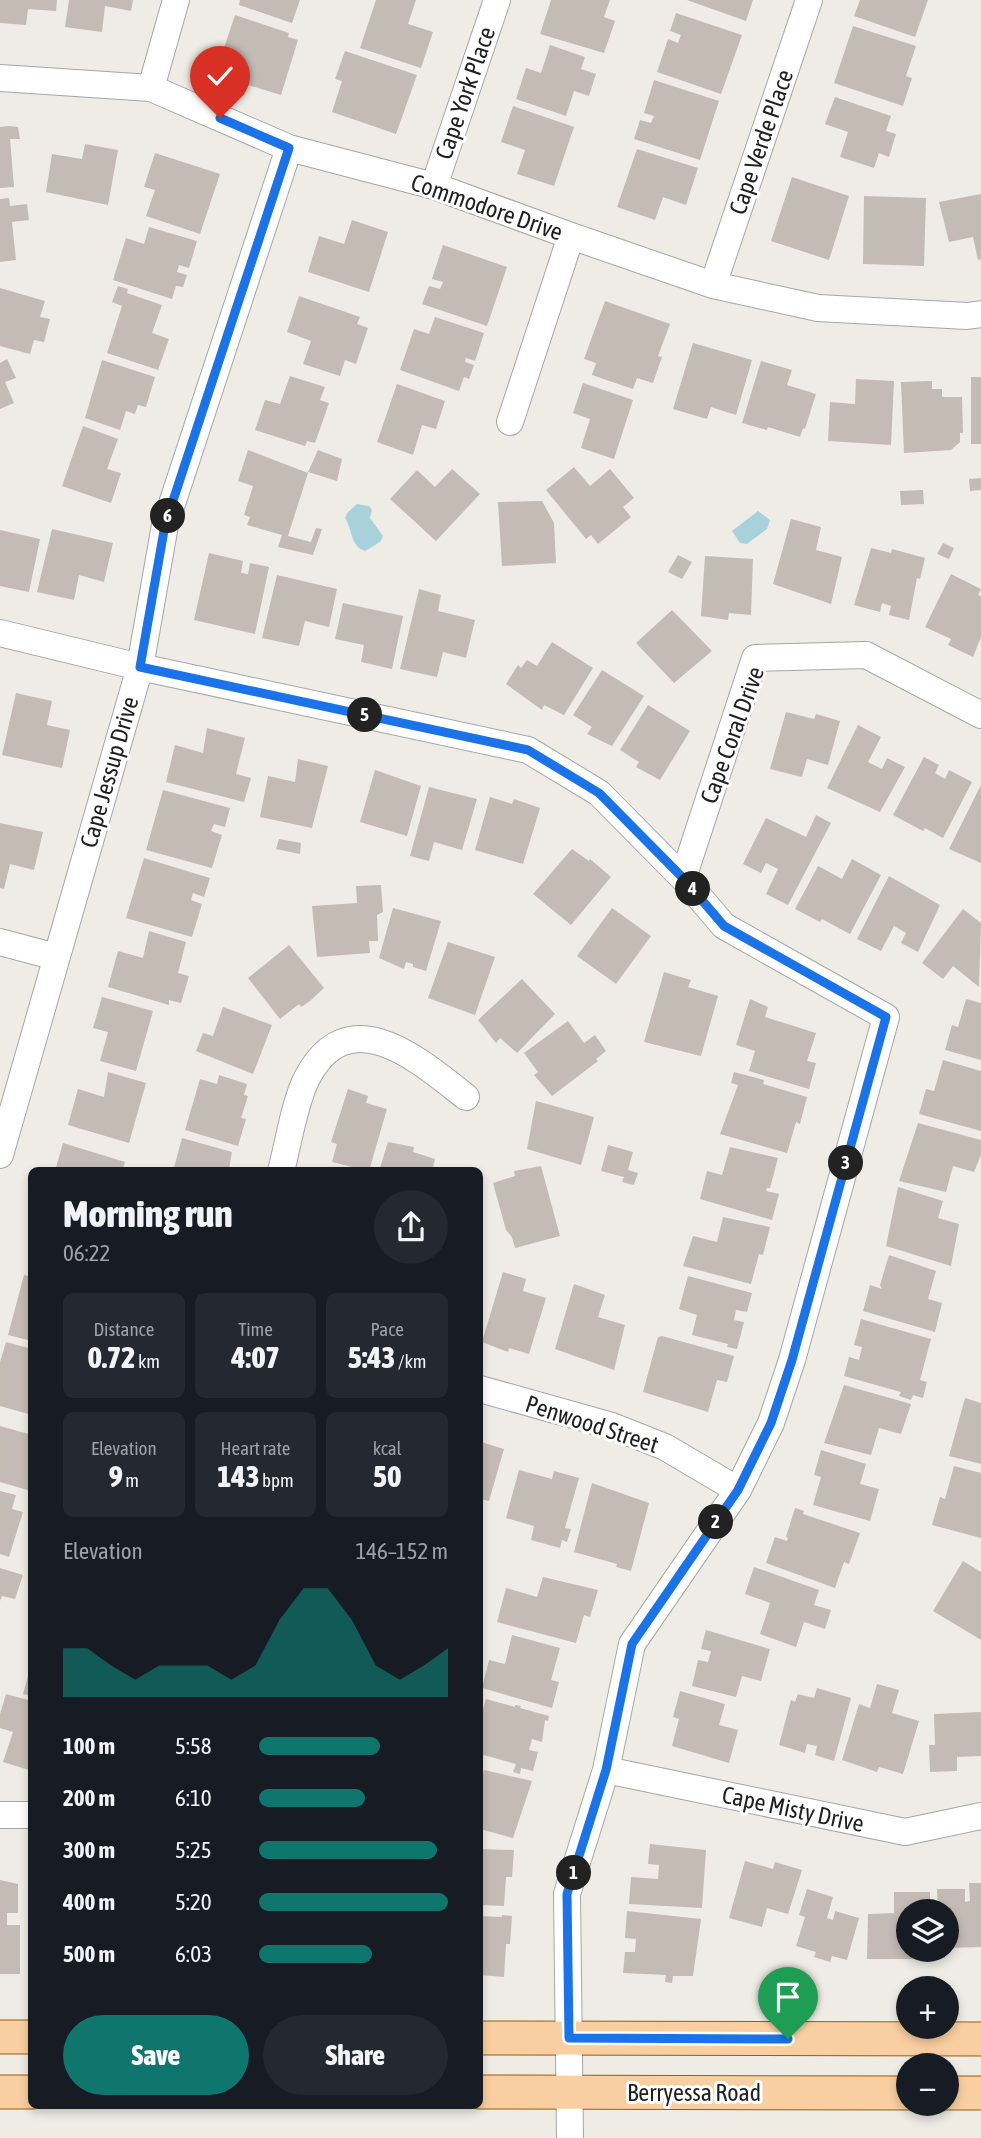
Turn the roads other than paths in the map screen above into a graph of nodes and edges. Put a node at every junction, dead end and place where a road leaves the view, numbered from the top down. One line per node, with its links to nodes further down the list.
1 (176, 0): 5 (street)
2 (497, 0): 7 (street, Cape York Place)
3 (809, 0): 9 (street, Cape Verde Place)
4 (0, 78): 5 (street, Commodore Drive)
5 (151, 88): 6 (street, Commodore Drive)
6 (289, 148): 7 (street, Commodore Drive); 13 (street, Cape Jessup Drive)
7 (434, 186): 8 (street, Commodore Drive)
8 (571, 236): 9 (street, Commodore Drive); 11 (street)
9 (713, 285): 10 (street, Commodore Drive)
10 (981, 314)
11 (510, 422)
12 (0, 633): 13 (street)
13 (140, 667): 15 (street); 17 (street, Cape Jessup Drive)
14 (981, 715): 15 (street, Cape Coral Drive)
15 (683, 878): 22 (street)
16 (0, 942): 17 (street)
17 (56, 957): 19 (street, Cape Jessup Drive)
18 (466, 1097): 20 (street)
19 (0, 1155)
20 (282, 1167)
21 (483, 1390): 22 (street, Penwood Street)
22 (738, 1490): 23 (street)
23 (606, 1770): 26 (street, Cape Misty Drive); 30 (street)
24 (0, 1815): 25 (street)
25 (28, 1815)
26 (981, 1816)
27 (0, 2037): 28 (main road)
28 (28, 2037)
29 (483, 2038): 30 (main road)
30 (569, 2038): 31 (main road); 32 (street)
31 (981, 2039)
32 (570, 2091): 35 (main road, Berryessa Road); 36 (main road, Berryessa Road); 37 (street)
33 (0, 2092): 34 (main road)
34 (28, 2092)
35 (483, 2092)
36 (896, 2093)
37 (570, 2138)

